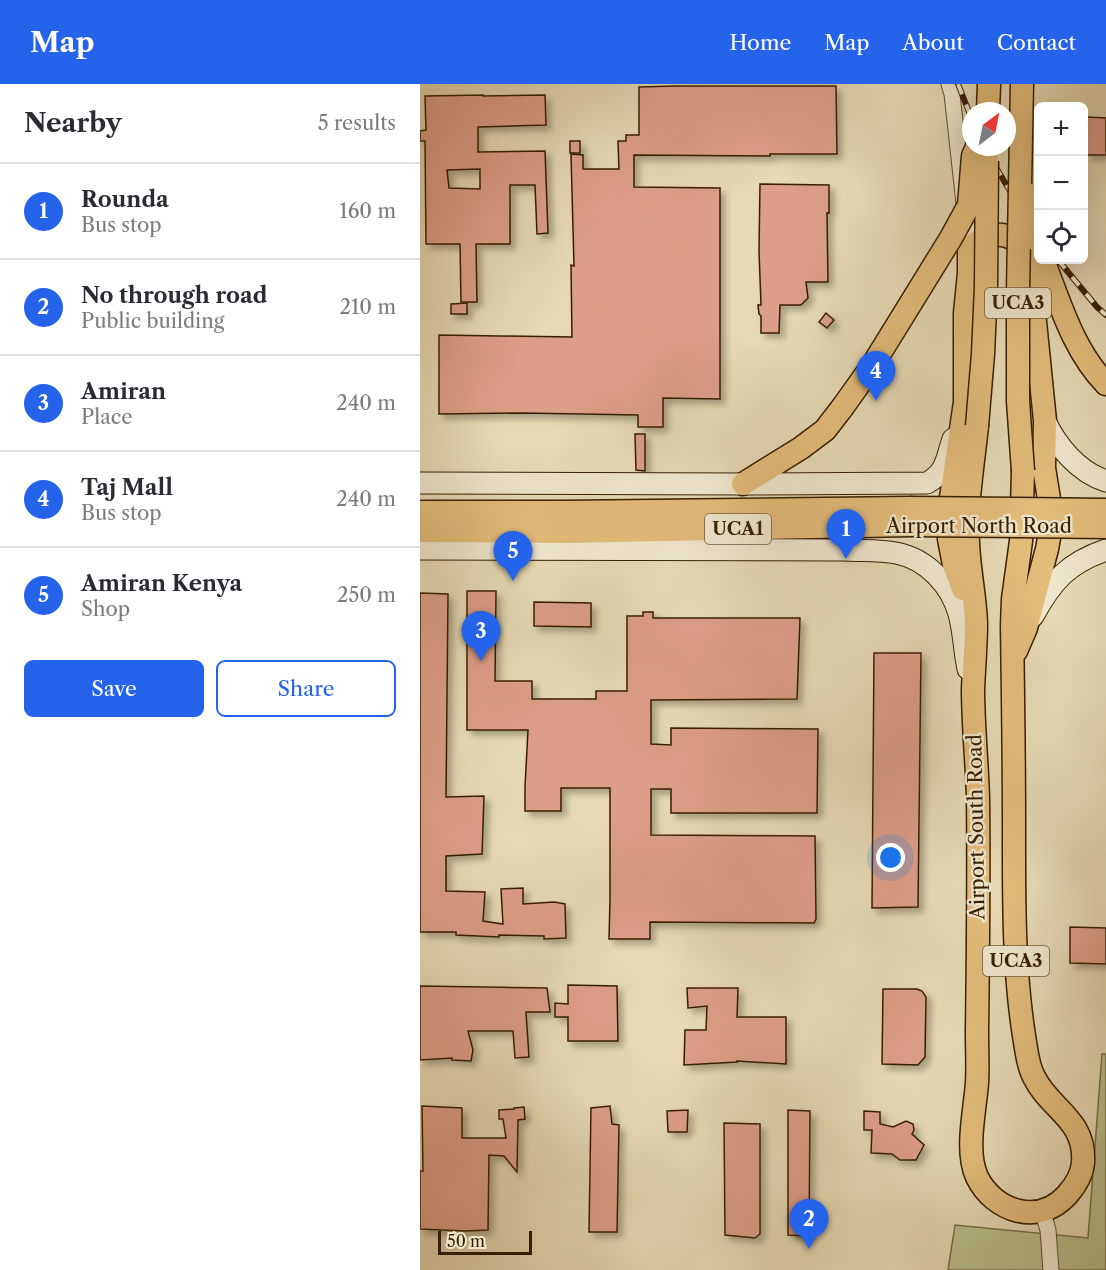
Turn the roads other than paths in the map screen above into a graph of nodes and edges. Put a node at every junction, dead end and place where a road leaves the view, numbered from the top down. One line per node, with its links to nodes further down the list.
1 (950, 84): 9 (street)
2 (989, 84): 4 (main road)
3 (1022, 84): 5 (main road, UCA3)
4 (988, 102)
5 (1021, 135): 8 (main road, bridge); 26 (main road, Airport South Road / UCA3, bridge)
6 (973, 156): 16 (main road, bridge)
7 (987, 156): 24 (main road, Airport South Road / UCA3, bridge)
8 (1034, 219)
9 (969, 249): 12 (main road); 13 (main road)
10 (1045, 264): 11 (main road)
11 (1106, 384)
12 (965, 402): 16 (main road); 24 (main road)
13 (1044, 421): 14 (main road); 25 (main road)
14 (1106, 481)
15 (420, 483): 16 (main road)
16 (743, 484)
17 (1106, 510): 19 (main road, Airport North Road / UCA1, bridge)
18 (420, 512): 19 (main road, Airport North Road / UCA1)
19 (565, 522): 20 (main road, Airport North Road / UCA1, bridge); 21 (main road, Airport North Road / UCA1)
20 (1106, 527)
21 (420, 531)
22 (420, 549): 27 (main road, Airport North Road / UCA1)
23 (1106, 550): 25 (main road, Airport North Road)
24 (976, 622): 27 (main road, Airport South Road / UCA3)
25 (1026, 628): 26 (main road)
26 (1012, 657): 28 (main road, Airport South Road / UCA3)
27 (973, 690): 28 (main road, Airport South Road)
28 (1034, 1211): 29 (street)
29 (1051, 1270)

